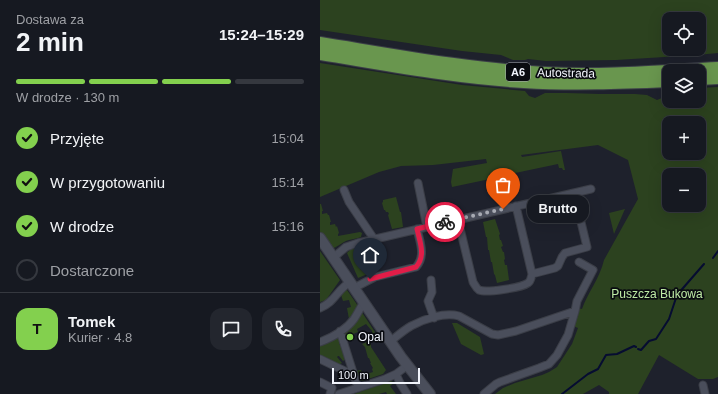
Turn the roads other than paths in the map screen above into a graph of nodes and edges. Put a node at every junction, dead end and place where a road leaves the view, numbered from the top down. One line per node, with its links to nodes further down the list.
1 (320, 43): 3 (highway, Autostrada / A6)
2 (320, 54): 6 (highway, Autostrada / A6)
3 (718, 68)
4 (718, 78): 5 (highway)
5 (706, 79)
6 (662, 81)
7 (418, 183): 13 (street)
8 (591, 189): 10 (street)
9 (344, 190): 16 (street)
10 (574, 194): 11 (street); 19 (street)
11 (516, 206): 12 (street); 19 (street)
12 (458, 220): 13 (street); 19 (street)
13 (427, 227): 14 (street)
14 (417, 229): 16 (street); 21 (street)
15 (320, 238): 17 (street)
16 (374, 239): 17 (street)
17 (333, 258): 21 (street)
18 (579, 262): 24 (street)
19 (532, 274)
20 (431, 280): 25 (street)
21 (352, 285): 22 (street); 23 (street)
22 (364, 302): 26 (street); 27 (street)
23 (320, 308)
24 (575, 311): 25 (street); 40 (street)
25 (434, 318): 27 (street)
26 (340, 331): 28 (street); 32 (street)
27 (391, 341): 30 (street)
28 (320, 342)
29 (320, 359): 32 (street)
30 (408, 365): 31 (street); 39 (street)
31 (396, 374): 35 (street); 38 (street)
32 (353, 375): 35 (street)
33 (320, 382): 36 (street)
34 (703, 385): 41 (street)
35 (358, 388): 37 (street)
36 (330, 394)
37 (339, 394)
38 (407, 394)
39 (430, 394)
40 (484, 394)
41 (705, 394)

